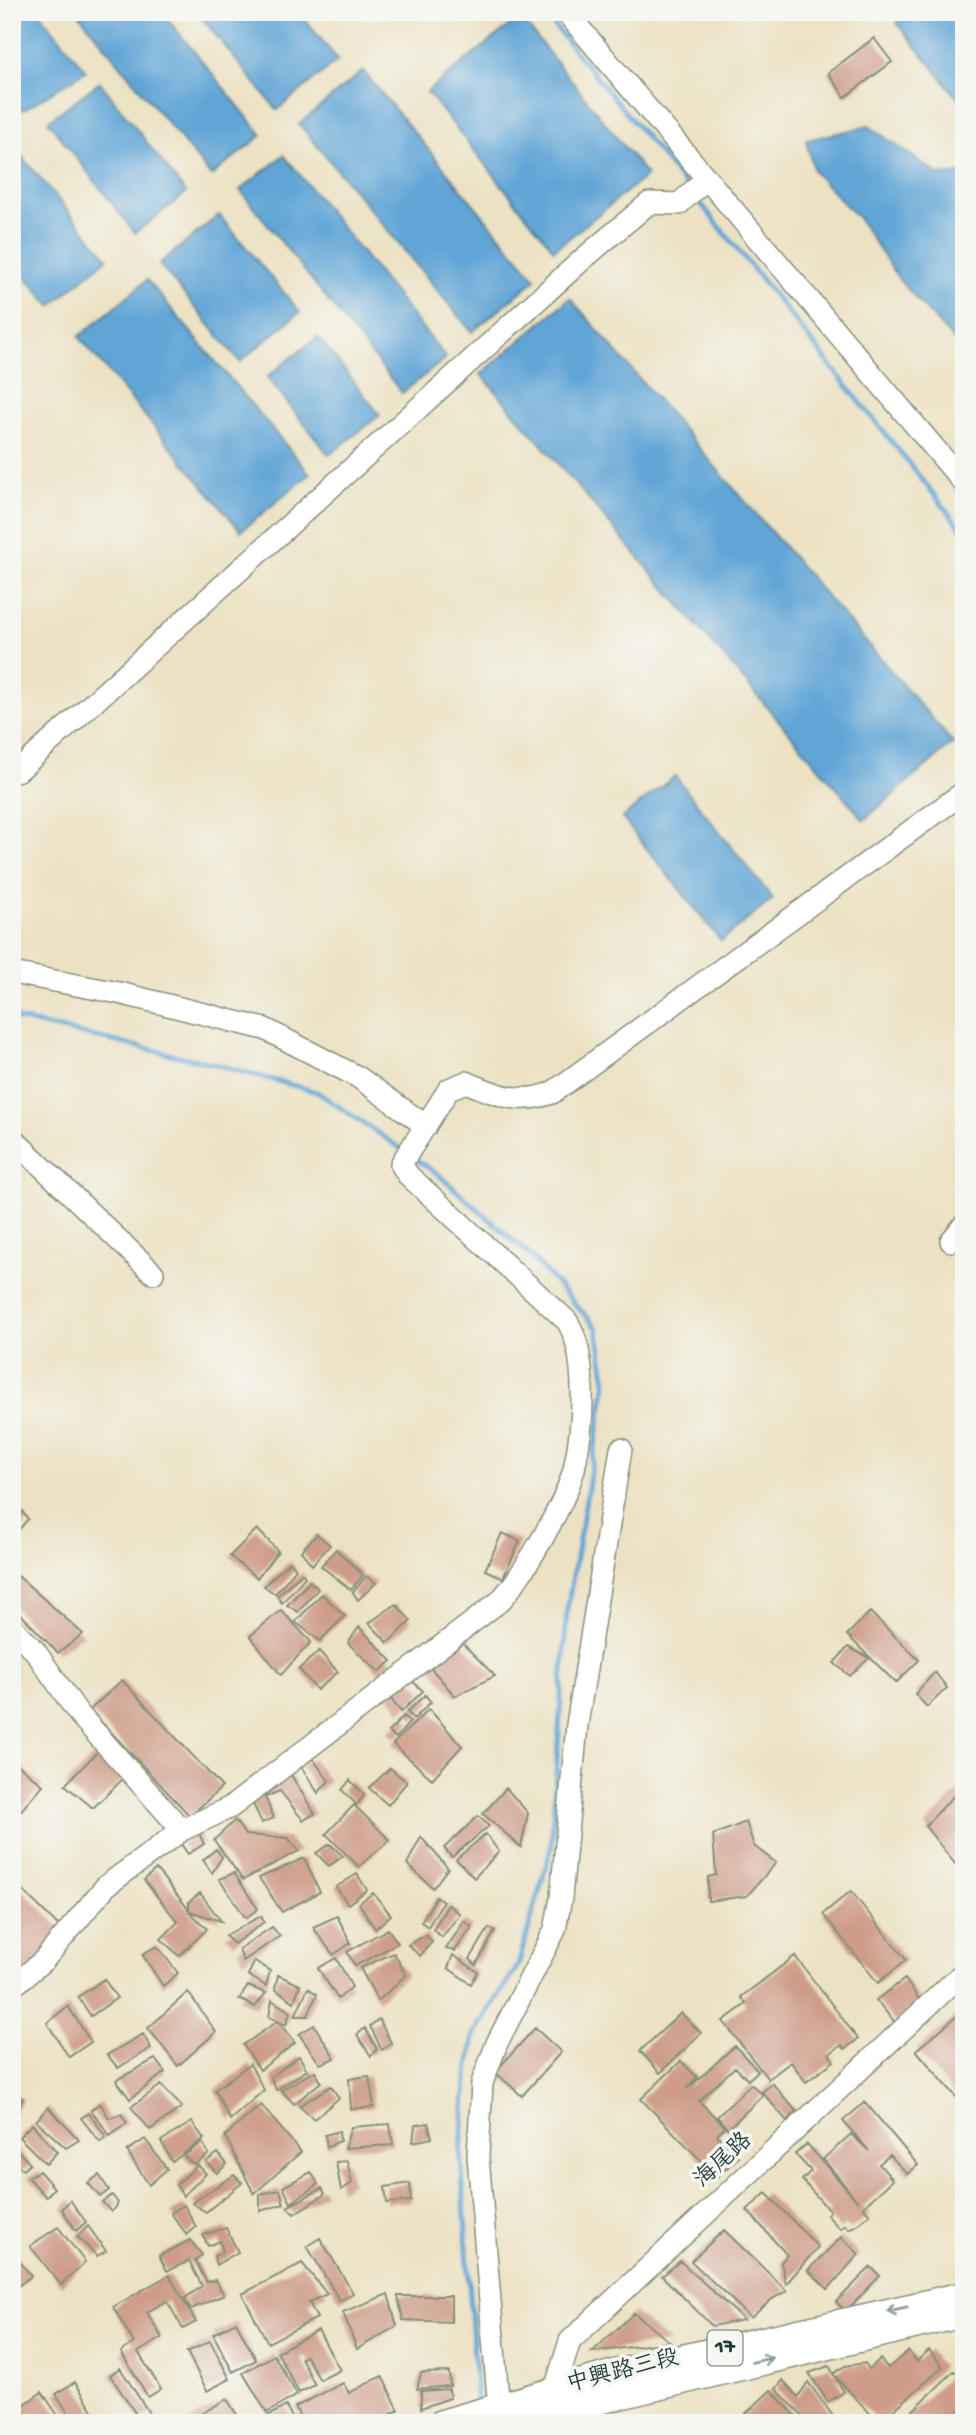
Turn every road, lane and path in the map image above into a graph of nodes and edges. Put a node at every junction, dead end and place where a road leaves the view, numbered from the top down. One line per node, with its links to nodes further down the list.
1 (566, 12): 2 (street)
2 (707, 178): 3 (street); 4 (street)
3 (964, 483)
4 (12, 771)
5 (964, 792): 7 (street)
6 (12, 973): 7 (street)
7 (422, 1132): 12 (street)
8 (12, 1138): 9 (street)
9 (153, 1273)
10 (621, 1449): 18 (street)
11 (12, 1627): 12 (street)
12 (182, 1830): 14 (street)
13 (964, 1972): 17 (street, 海尾路)
14 (12, 1987)
15 (964, 2295): 17 (main road, 中興路三段 / 17, one-way to 17)
16 (964, 2314): 17 (main road, 中興路三段 / 17, one-way to 16)
17 (567, 2406): 18 (main road, 中興路三段 / 17)
18 (498, 2414): 19 (main road, 17)
19 (442, 2423)

